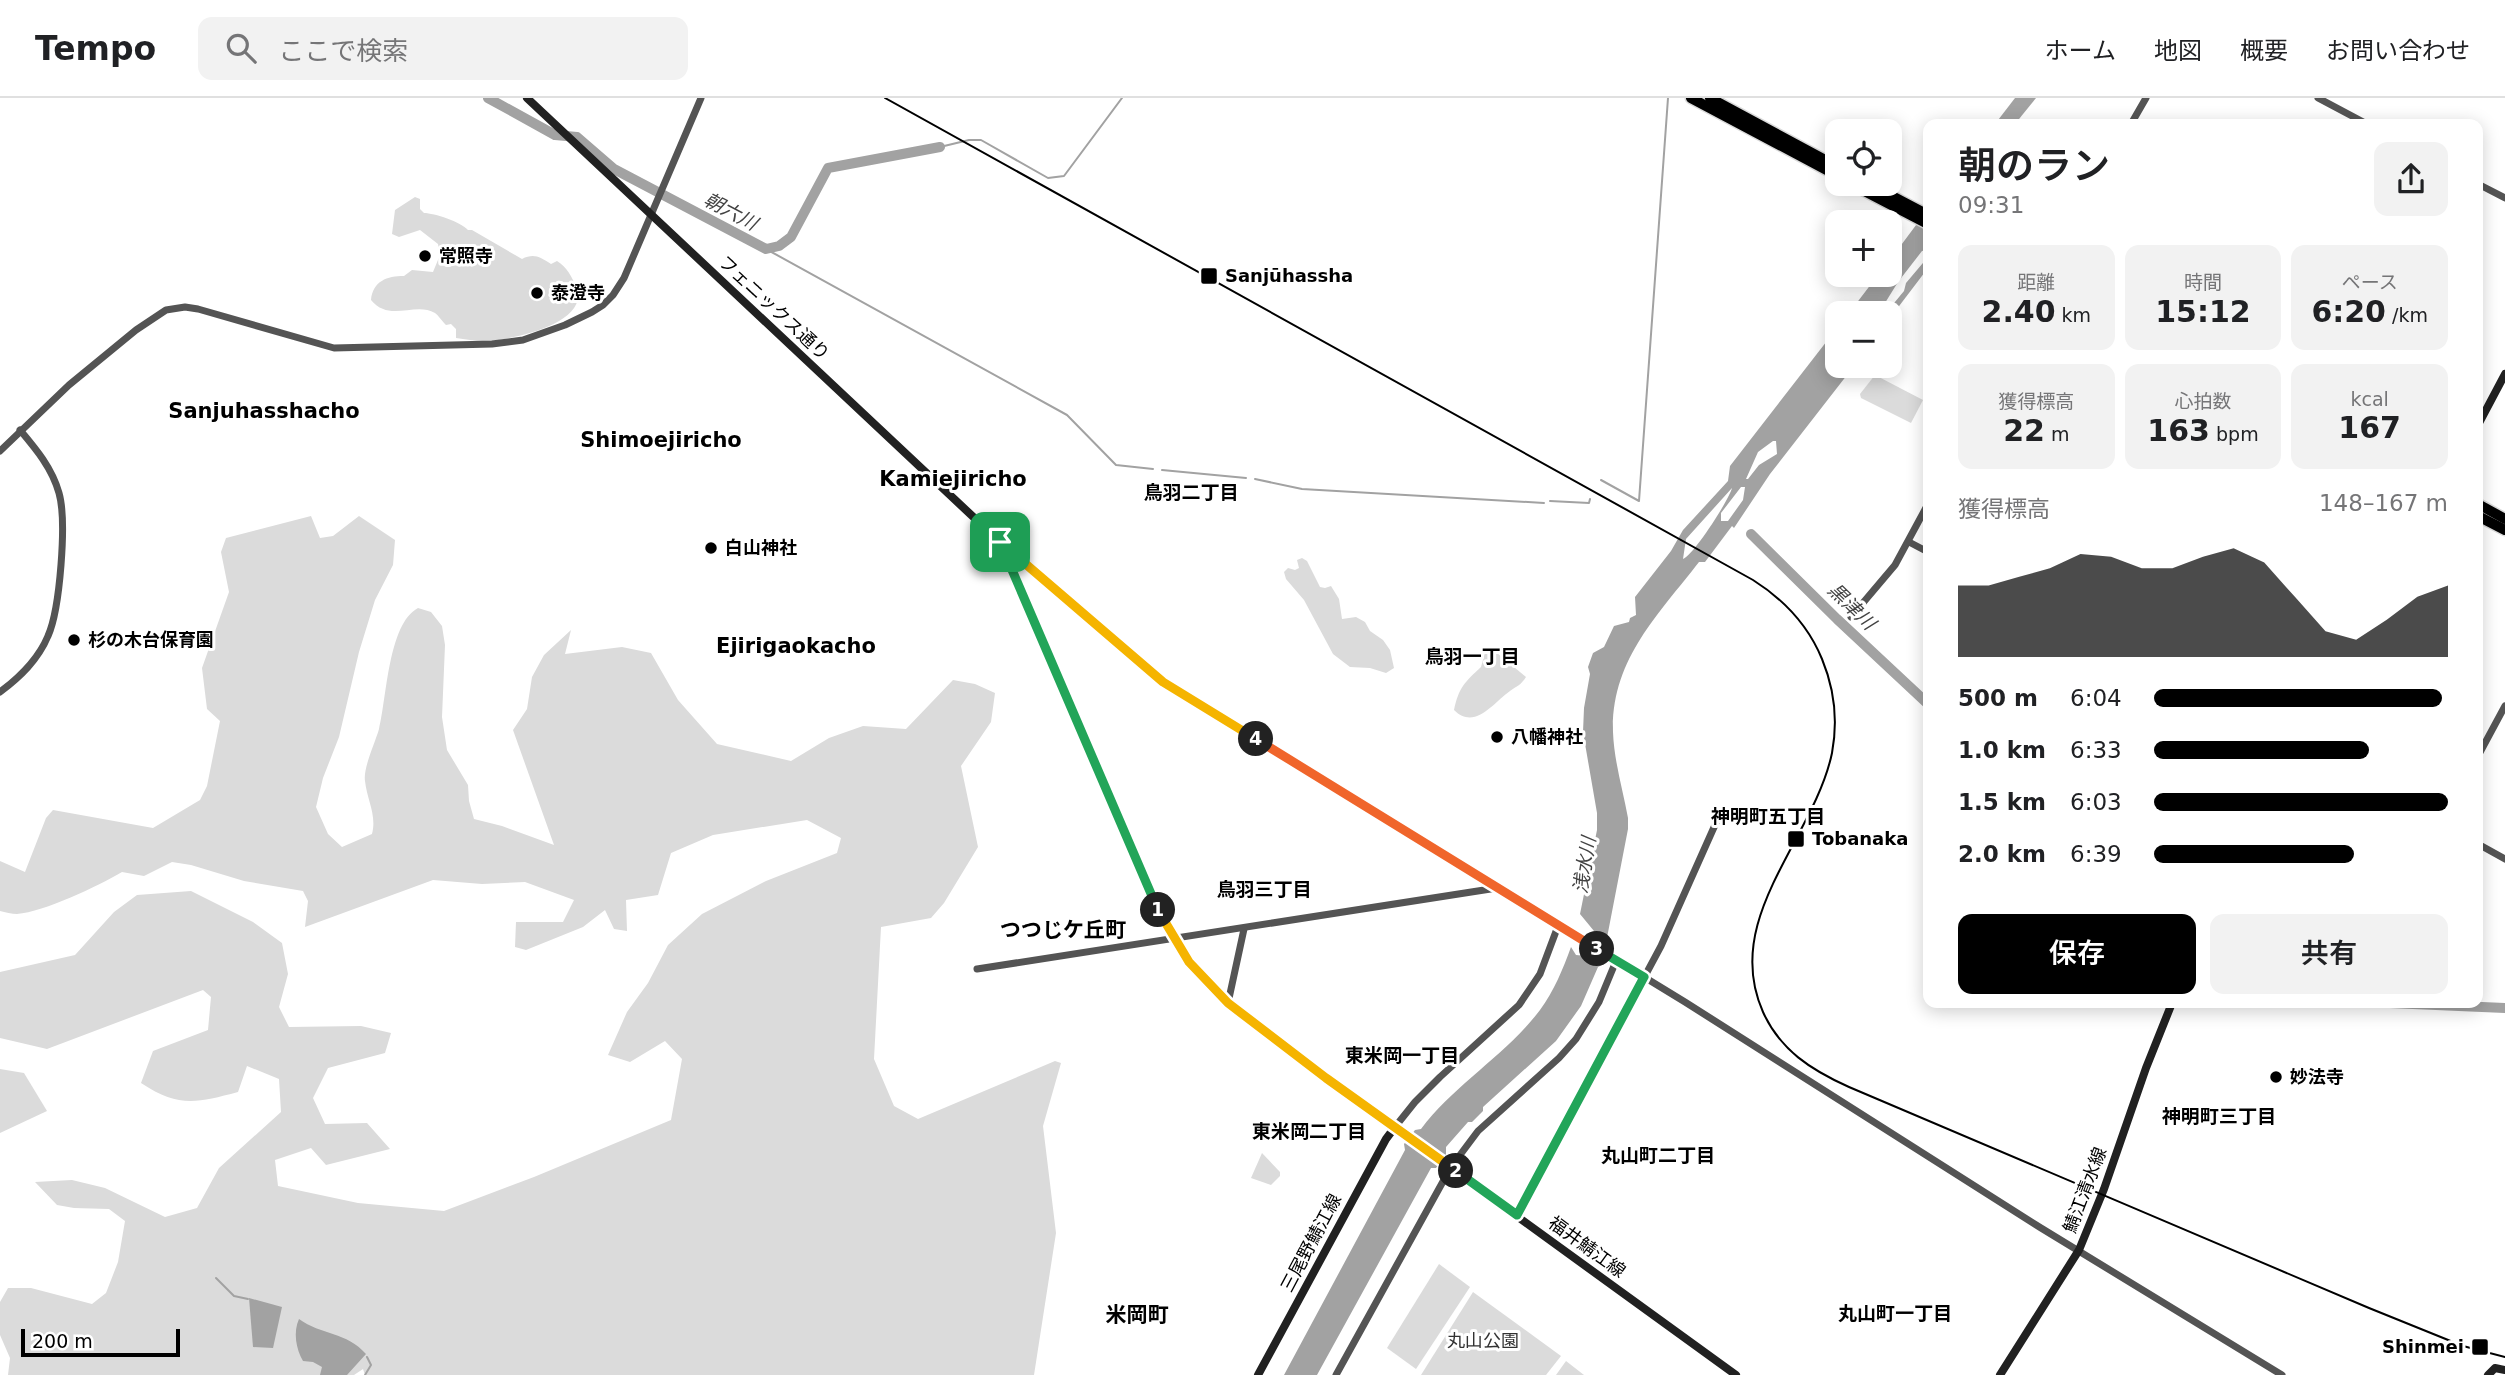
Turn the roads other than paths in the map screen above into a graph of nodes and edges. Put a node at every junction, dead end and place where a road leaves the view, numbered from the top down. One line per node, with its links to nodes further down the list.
1 (527, 98): 17 (main road, フェニックス通り)
2 (701, 98): 17 (street)
3 (1691, 98): 10 (highway)
4 (1710, 98): 9 (highway)
5 (2146, 98): 7 (street)
6 (2318, 98): 8 (street)
7 (2135, 119)
8 (2358, 119)
9 (1825, 160)
10 (1825, 169)
11 (2483, 187): 14 (street)
12 (1878, 196): 15 (highway)
13 (1888, 196): 15 (highway)
14 (2505, 198)
15 (1914, 212): 16 (highway); 18 (highway)
16 (1923, 214)
17 (651, 217): 21 (street); 28 (main road, フェニックス通り)
18 (1923, 220)
19 (2505, 374): 20 (main road)
20 (2483, 416)
21 (20, 430): 22 (street); 32 (street)
22 (0, 451)
23 (2483, 507): 26 (highway)
24 (1923, 514): 29 (street)
25 (2483, 519): 27 (highway)
26 (2505, 519)
27 (2505, 530)
28 (1000, 542): 38 (street); 41 (main road, 福井鯖江線)
29 (1909, 542): 30 (street); 31 (street)
30 (1923, 549)
31 (1851, 617)
32 (0, 692)
33 (2505, 706): 34 (street)
34 (2483, 748)
35 (1719, 816): 44 (street)
36 (2483, 847): 37 (street)
37 (2505, 859)
38 (1497, 888): 39 (street); 40 (street)
39 (1560, 927): 42 (street); 47 (street)
40 (1244, 929): 41 (street); 45 (street)
41 (1176, 940): 43 (street); 45 (main road, 福井鯖江線)
42 (1616, 961): 44 (street); 48 (street)
43 (977, 969)
44 (1644, 977): 49 (street); 50 (street)
45 (1228, 1003): 47 (main road, 福井鯖江線)
46 (2170, 1008): 50 (main road, 鯖江清水線)
47 (1398, 1129): 48 (main road, 福井鯖江線); 52 (main road, 三尾野鯖江線)
48 (1447, 1165): 49 (main road, 福井鯖江線); 53 (street)
49 (1517, 1215): 54 (main road, 福井鯖江線)
50 (2079, 1250): 55 (main road, 鯖江清水線); 56 (street)
51 (2505, 1370): 57 (main road)
52 (1258, 1375)
53 (1336, 1375)
54 (1736, 1375)
55 (2000, 1375)
56 (2282, 1375)
57 (2488, 1375)

